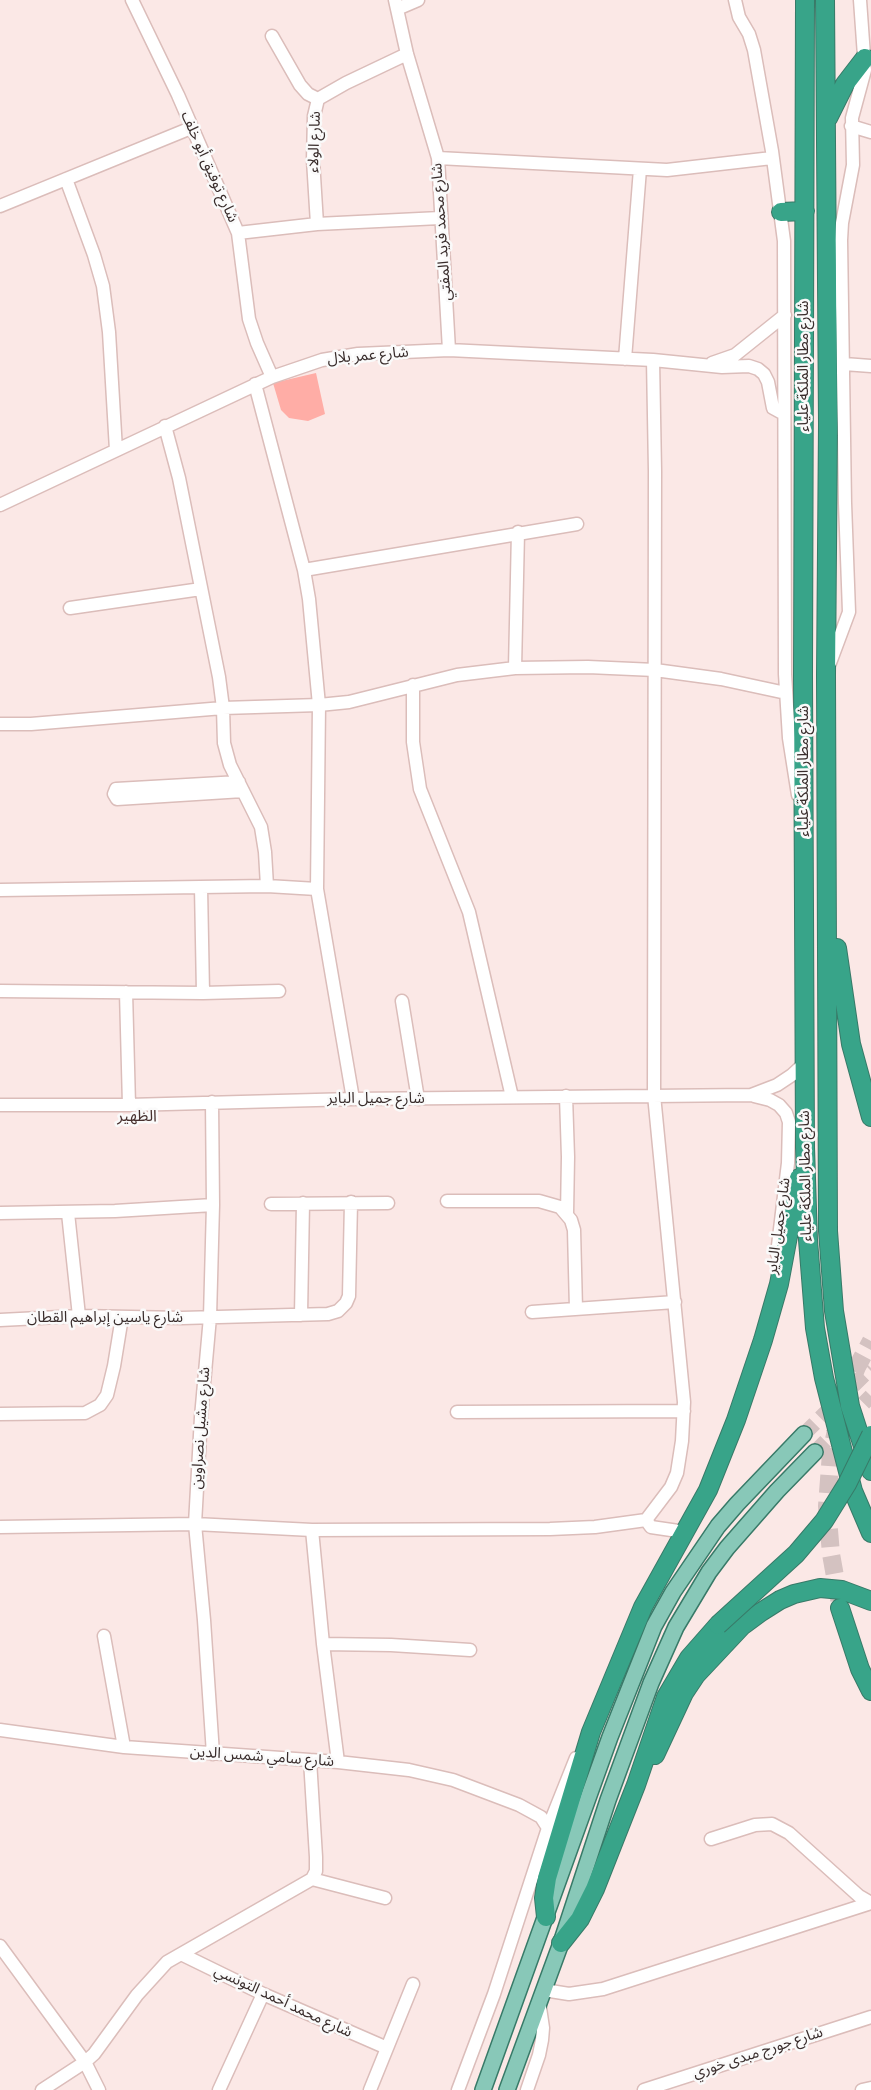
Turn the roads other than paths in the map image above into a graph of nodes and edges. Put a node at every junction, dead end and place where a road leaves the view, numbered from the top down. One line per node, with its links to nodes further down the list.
1 (132, 0): 14 (street, شارع توفيق أبو خلف)
2 (418, 0): 7 (street)
3 (739, 0): 16 (street)
4 (805, 0): 21 (highway, شارع مطار الملكة علياء)
5 (824, 0): 12 (highway, شارع مطار الملكة علياء)
6 (860, 0): 10 (street)
7 (396, 4): 9 (street, شارع محمد فريد المفتي)
8 (272, 36): 11 (street)
9 (407, 54): 11 (street, شارع الولاء); 17 (street, شارع محمد فريد المفتي)
10 (865, 58): 12 (highway); 13 (street)
11 (318, 99): 24 (street, شارع الولاء)
12 (827, 120): 26 (highway, شارع مطار الملكة علياء)
13 (851, 126): 15 (street); 26 (street)
14 (192, 128): 19 (street); 25 (street, شارع توفيق أبو خلف)
15 (871, 132)
16 (772, 155): 18 (street); 22 (street)
17 (438, 158): 18 (street); 23 (street, شارع محمد فريد المفتي)
18 (640, 169): 29 (street)
19 (66, 179): 20 (street); 39 (street)
20 (0, 206)
21 (805, 211): 22 (highway); 55 (highway, شارع مطار الملكة علياء)
22 (780, 212): 27 (street)
23 (440, 218): 24 (street, شارع توفيق أبو خلف); 28 (street, شارع محمد فريد المفتي)
24 (317, 224): 25 (street, شارع توفيق أبو خلف)
25 (238, 233): 34 (street)
26 (834, 240): 32 (street); 37 (highway, شارع مطار الملكة علياء)
27 (785, 315): 31 (street, شارع عمر بلال); 36 (street)
28 (449, 350): 29 (street, شارع عمر بلال); 34 (street, شارع عمر بلال)
29 (625, 359): 30 (street, شارع عمر بلال)
30 (653, 360): 31 (street, شارع عمر بلال); 47 (street)
31 (707, 364): 36 (street, شارع عمر بلال)
32 (844, 364): 33 (street); 37 (street)
33 (871, 366)
34 (272, 377): 35 (street, شارع عمر بلال)
35 (255, 384): 38 (street, شارع عمر بلال); 43 (street)
36 (784, 414): 49 (street)
37 (836, 424): 56 (highway, شارع مطار الملكة علياء)
38 (166, 426): 39 (street, شارع عمر بلال); 44 (street)
39 (116, 450): 40 (street, شارع عمر بلال)
40 (0, 505)
41 (577, 524): 42 (street)
42 (518, 532): 43 (street); 46 (street)
43 (304, 570): 51 (street)
44 (201, 589): 45 (street); 50 (street)
45 (70, 608)
46 (515, 668): 47 (street); 48 (street)
47 (655, 670): 49 (street); 67 (street)
48 (413, 685): 51 (street); 70 (street)
49 (786, 692): 55 (street)
50 (220, 704): 51 (street); 52 (street); 53 (street)
51 (319, 705): 59 (street)
52 (0, 724)
53 (238, 787): 54 (street); 57 (street)
54 (135, 793)
55 (804, 823): 66 (highway, شارع مطار الملكة علياء)
56 (827, 884): 76 (highway); 102 (highway, شارع مطار الملكة علياء)
57 (264, 886): 58 (street); 59 (street)
58 (201, 887): 60 (street); 64 (street)
59 (317, 889): 71 (street)
60 (0, 890)
61 (279, 991): 64 (street)
62 (0, 992): 63 (street)
63 (126, 992): 64 (street); 75 (street)
64 (203, 993)
65 (402, 1000): 72 (street)
66 (805, 1063): 68 (street, شارع جميل الباير); 77 (highway, شارع مطار الملكة علياء)
67 (654, 1095): 68 (street, شارع جميل الباير); 69 (street, شارع جميل الباير); 87 (street)
68 (751, 1095): 95 (street, شارع جميل الباير)
69 (566, 1096): 70 (street, شارع جميل الباير); 86 (street)
70 (512, 1097): 72 (street, شارع جميل الباير)
71 (354, 1099): 72 (street, شارع جميل الباير); 73 (street, شارع جميل الباير)
72 (418, 1100)
73 (212, 1102): 75 (street, شارع جميل الباير); 83 (street, شارع مشيل نصراوين)
74 (0, 1105): 75 (street, شارع جميل الباير)
75 (129, 1105)
76 (869, 1111)
77 (805, 1147): 95 (highway); 108 (highway, شارع مطار الملكة علياء)
78 (447, 1201): 86 (street)
79 (351, 1202): 80 (street); 81 (street); 90 (street, شارع ياسين إبراهيم القطان)
80 (303, 1203): 82 (street); 90 (street)
81 (388, 1203)
82 (271, 1204)
83 (213, 1206): 85 (street); 92 (street, شارع مشيل نصراوين)
84 (0, 1213): 85 (street)
85 (68, 1213): 91 (street)
86 (568, 1214): 88 (street)
87 (675, 1302): 88 (street); 96 (street)
88 (576, 1309): 89 (street)
89 (532, 1312)
90 (301, 1315): 92 (street, شارع ياسين إبراهيم القطان)
91 (78, 1316): 93 (street, شارع ياسين إبراهيم القطان); 94 (street, شارع ياسين إبراهيم القطان)
92 (210, 1317): 93 (street, شارع ياسين إبراهيم القطان); 104 (street, شارع مشيل نصراوين)
93 (122, 1318): 98 (street)
94 (0, 1320)
95 (769, 1320): 107 (highway)
96 (684, 1411): 97 (street); 103 (street)
97 (457, 1412)
98 (0, 1414)
99 (804, 1434): 130 (main road)
100 (871, 1435): 122 (highway, bridge)
101 (815, 1452): 131 (main road)
102 (871, 1471)
103 (646, 1520): 106 (street); 107 (street)
104 (195, 1524): 105 (street); 106 (street); 119 (street, شارع مشيل نصراوين)
105 (0, 1527)
106 (312, 1530): 112 (street)
107 (685, 1532): 117 (highway)
108 (871, 1533)
109 (871, 1601): 122 (highway)
110 (840, 1608): 114 (highway)
111 (104, 1636): 118 (street)
112 (323, 1644): 113 (street); 121 (street)
113 (470, 1650)
114 (871, 1690)
115 (0, 1718): 116 (street)
116 (2, 1730): 118 (street, شارع سامي شمس الدين)
117 (591, 1732): 123 (street); 130 (highway)
118 (124, 1747): 119 (street, شارع سامي شمس الدين)
119 (213, 1754): 120 (street, شارع سامي شمس الدين)
120 (310, 1760): 121 (street, شارع سامي شمس الدين); 127 (street)
121 (338, 1762): 124 (street, شارع سامي شمس الدين)
122 (636, 1785): 131 (highway)
123 (558, 1802): 124 (street, شارع سامي شمس الدين); 125 (street)
124 (519, 1805): 125 (street, شارع سامي شمس الدين)
125 (548, 1828): 145 (street)
126 (711, 1839): 129 (street)
127 (312, 1879): 128 (street); 133 (street)
128 (385, 1898)
129 (871, 1903): 136 (street)
130 (546, 1917): 146 (main road)
131 (561, 1943): 136 (main road)
132 (0, 1946): 139 (street)
133 (181, 1954): 135 (street, شارع محمد أحمد التونسي); 139 (street)
134 (413, 1984): 138 (street)
135 (263, 1994): 138 (street, شارع محمد أحمد التونسي); 143 (street)
136 (542, 1995): 147 (main road); 148 (street)
137 (871, 2017): 149 (street, شارع جورج مبدى خوري)
138 (387, 2048): 144 (street)
139 (86, 2062): 141 (street); 142 (street)
140 (871, 2088): 150 (street)
141 (42, 2090)
142 (99, 2090)
143 (219, 2090)
144 (370, 2090)
145 (458, 2090)
146 (483, 2090)
147 (507, 2090)
148 (527, 2090)
149 (646, 2090)
150 (862, 2090)

